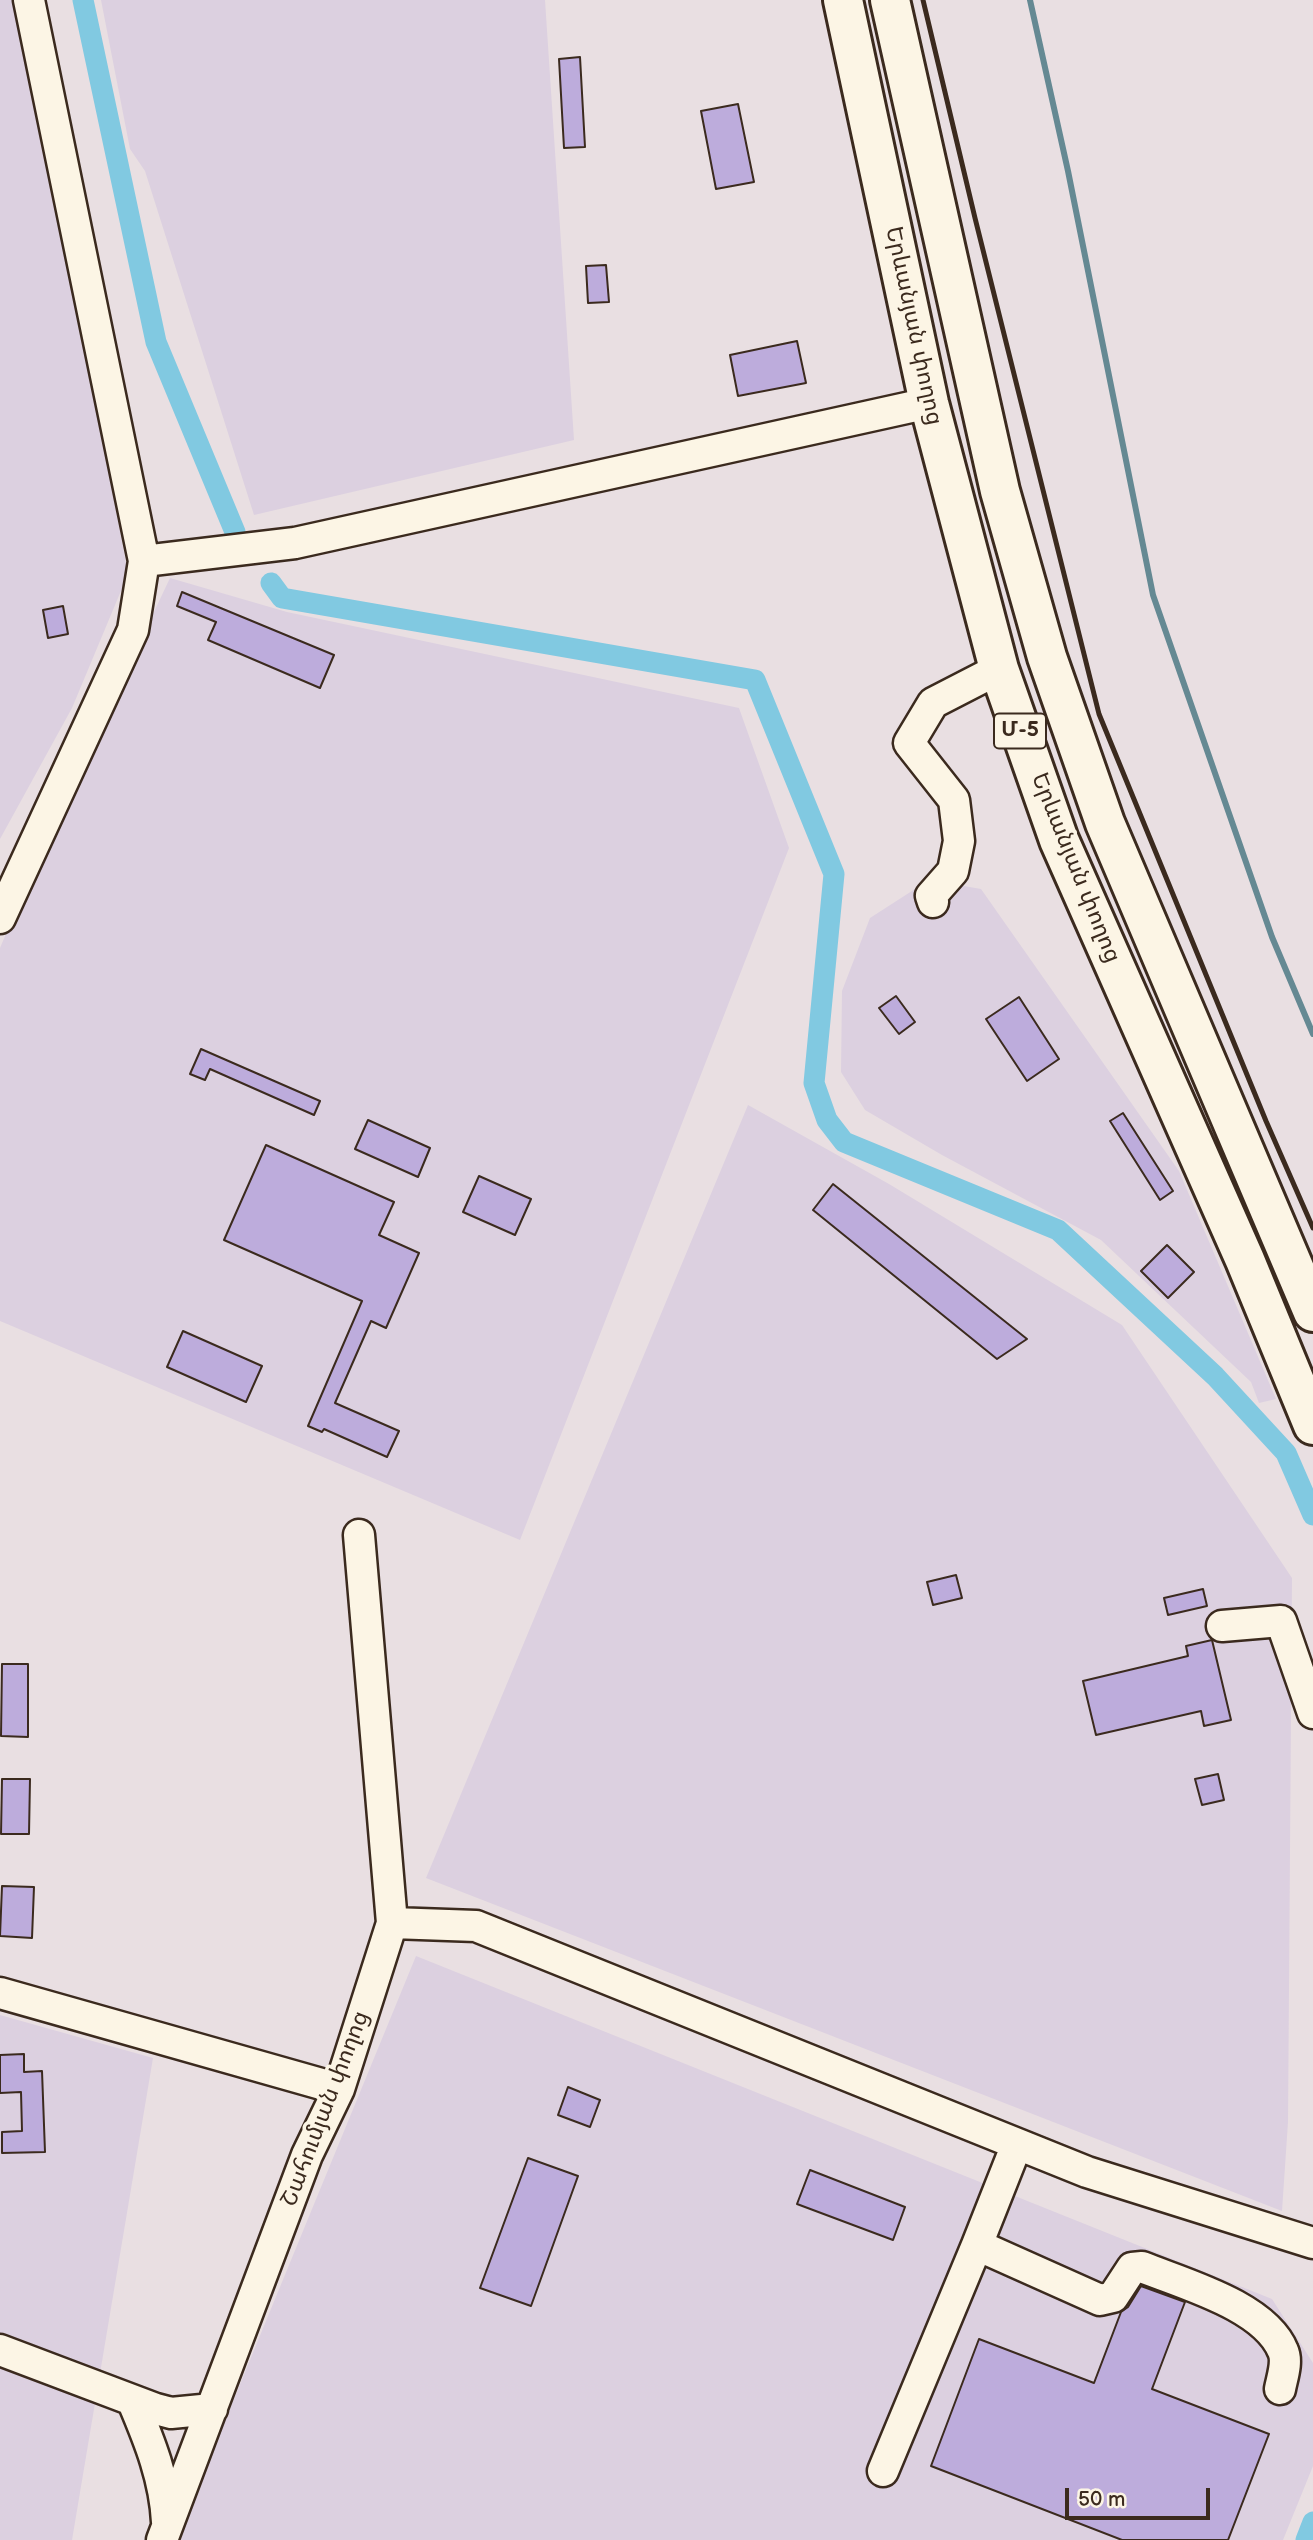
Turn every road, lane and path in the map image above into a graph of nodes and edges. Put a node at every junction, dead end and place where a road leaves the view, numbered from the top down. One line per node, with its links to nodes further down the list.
1 (29, 0): 5 (street)
2 (843, 0): 4 (highway, Երևանյան փողոց / Մ-5)
3 (890, 0): 9 (highway, Երևանյան փողոց / Մ-5)
4 (929, 403): 5 (street); 6 (highway, Երևանյան փողոց / Մ-5)
5 (144, 561): 8 (street)
6 (999, 669): 7 (street); 10 (highway, Երևանյան փողոց / Մ-5)
7 (933, 902)
8 (0, 918)
9 (1313, 1312)
10 (1313, 1424)
11 (359, 1535): 14 (street, Շահումյան փողոց)
12 (1222, 1626): 13 (street)
13 (1313, 1713)
14 (392, 1923): 16 (street, Շահումյան փողոց); 17 (street)
15 (0, 1993): 16 (street)
16 (338, 2089): 23 (street, Շահումյան փողոց)
17 (1017, 2144): 18 (street); 19 (street)
18 (1313, 2243)
19 (977, 2245): 21 (street); 24 (street)
20 (0, 2350): 22 (street)
21 (1280, 2389)
22 (133, 2402): 23 (street); 25 (street)
23 (212, 2409): 25 (street, Շահումյան փողոց)
24 (883, 2471)
25 (165, 2533)

